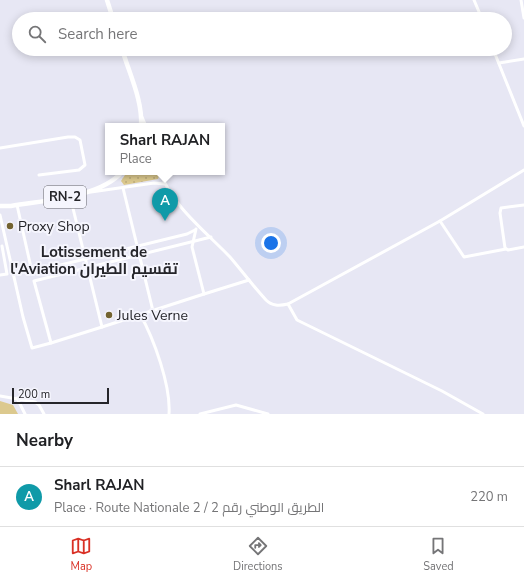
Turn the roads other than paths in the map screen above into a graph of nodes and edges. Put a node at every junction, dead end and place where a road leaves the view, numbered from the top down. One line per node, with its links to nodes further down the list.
1 (107, 0): 5 (main road)
2 (474, 0): 6 (street)
3 (521, 0): 4 (street)
4 (524, 11): 7 (street)
5 (111, 12)
6 (479, 12)
7 (524, 18)
8 (124, 56): 12 (main road)
9 (496, 56): 11 (street)
10 (524, 59): 11 (street)
11 (499, 63): 15 (street)
12 (142, 117): 13 (main road); 14 (street)
13 (141, 123)
14 (145, 123)
15 (524, 126)
16 (0, 148): 18 (street)
17 (524, 170): 29 (street)
18 (39, 175)
19 (118, 175): 23 (main road, RN-2)
20 (161, 175): 21 (street)
21 (165, 184): 22 (street); 30 (street)
22 (123, 188): 23 (street); 36 (street)
23 (89, 192): 24 (main road, RN-2)
24 (70, 196): 25 (main road, RN-2); 39 (street)
25 (17, 205): 27 (main road, RN-2); 41 (street)
26 (524, 205): 37 (street)
27 (1, 207)
28 (0, 215): 50 (street)
29 (440, 221): 37 (street); 46 (street)
30 (198, 226): 31 (street); 32 (street)
31 (196, 229): 33 (street); 36 (street)
32 (211, 237): 33 (street); 43 (street)
33 (192, 242): 38 (street); 45 (street)
34 (2, 246): 42 (street)
35 (524, 246): 37 (street)
36 (137, 247): 38 (street); 39 (street)
37 (506, 249)
38 (139, 255): 40 (street); 47 (street)
39 (84, 259): 40 (street); 41 (street)
40 (86, 268): 44 (street); 49 (street)
41 (32, 272): 44 (street)
42 (0, 275)
43 (249, 280): 45 (street); 46 (street)
44 (34, 281): 50 (street)
45 (204, 294): 47 (street)
46 (288, 304): 58 (street)
47 (153, 311): 48 (street)
48 (140, 314): 49 (street); 55 (street)
49 (102, 327): 50 (street)
50 (51, 343)
51 (0, 396): 52 (street)
52 (17, 398): 53 (street); 54 (street)
53 (24, 414)
54 (44, 414)
55 (169, 414)
56 (200, 414): 57 (street)
57 (268, 414)
58 (483, 414)

